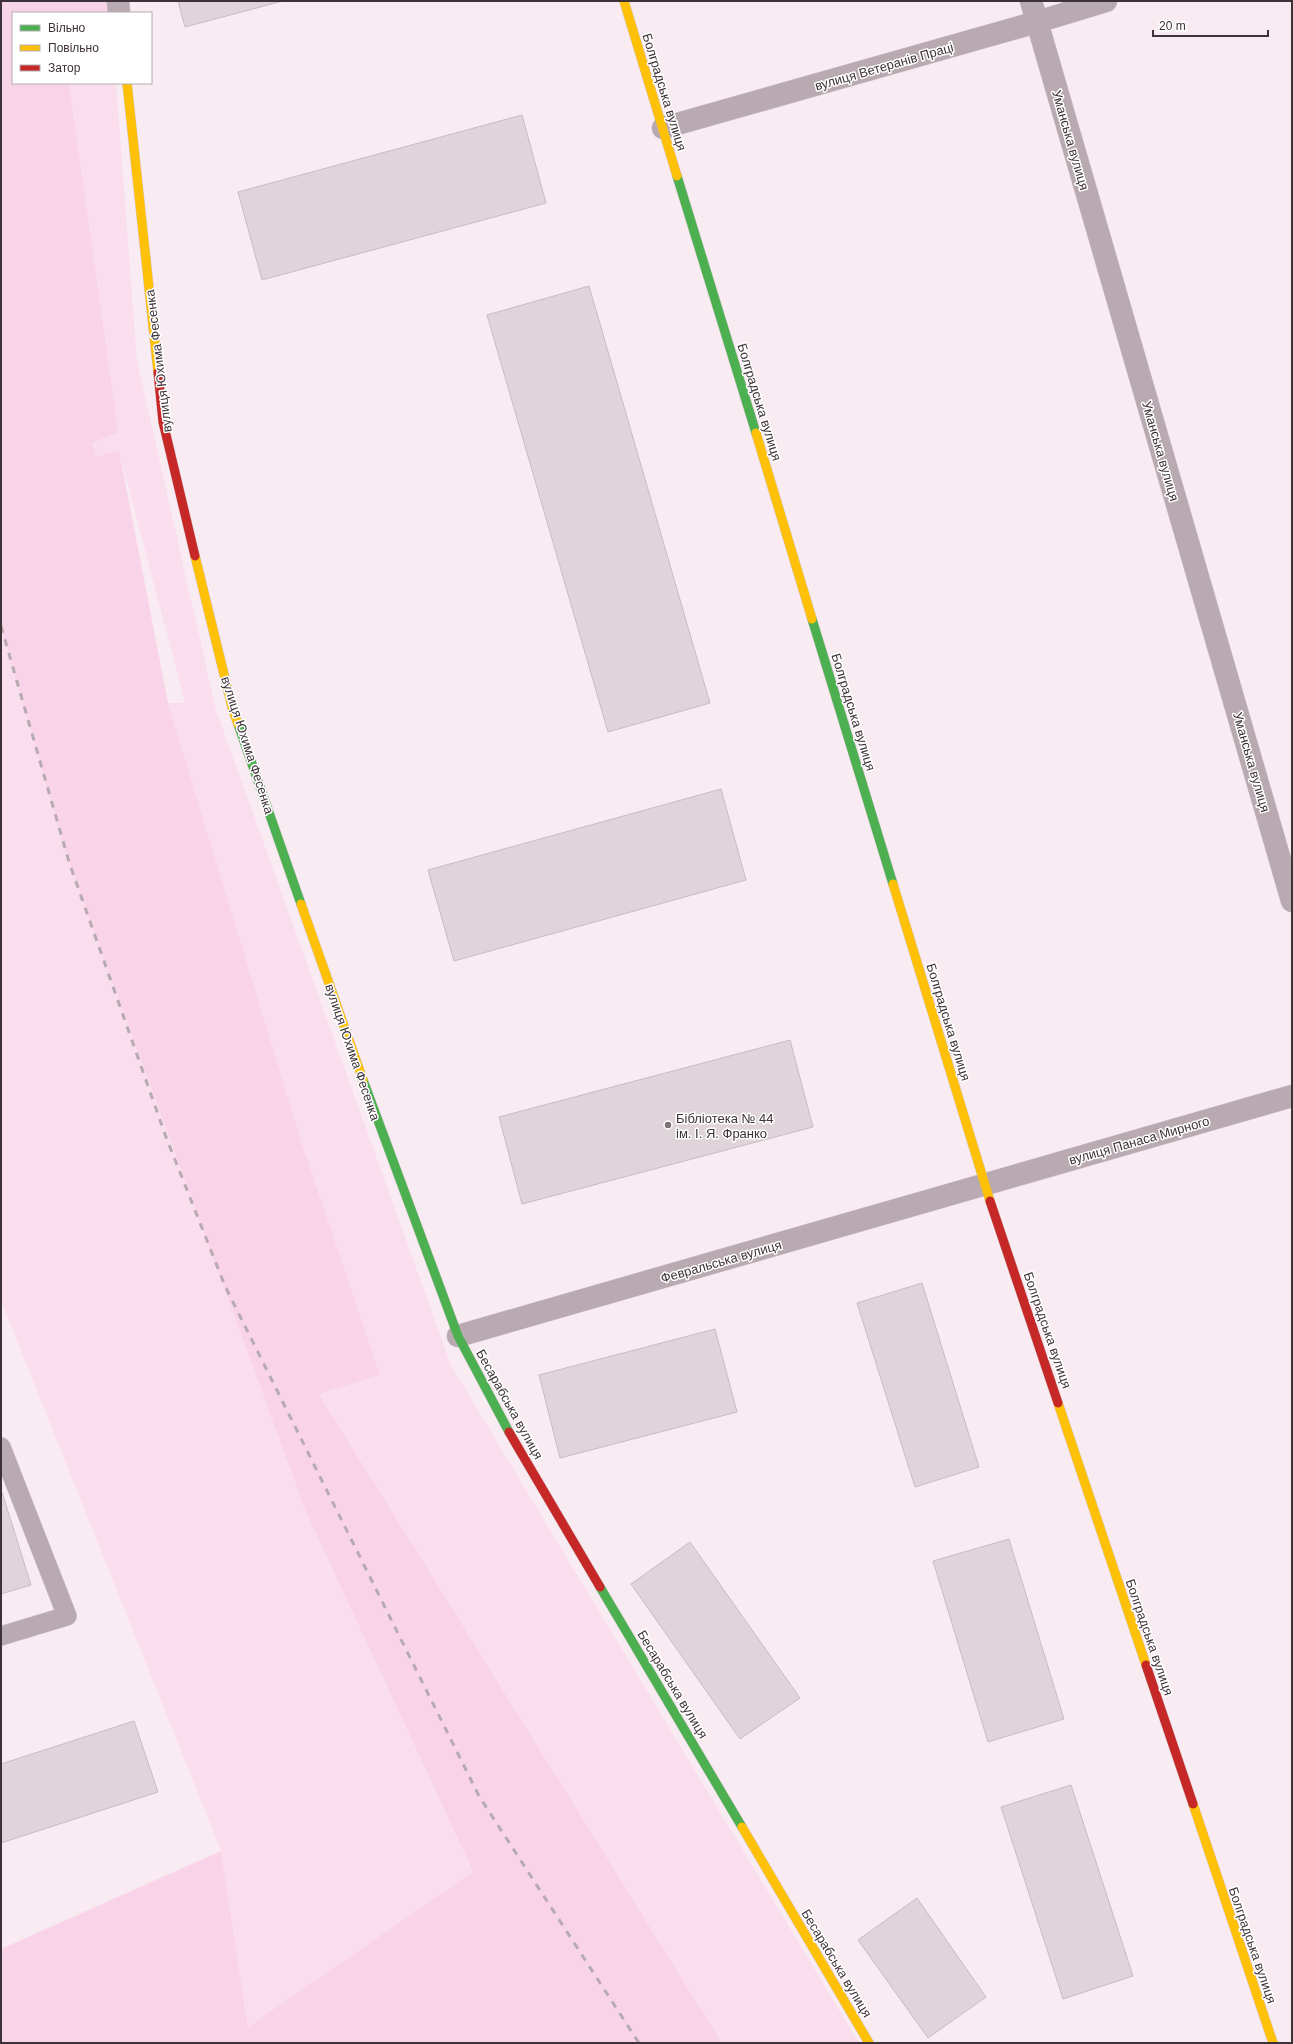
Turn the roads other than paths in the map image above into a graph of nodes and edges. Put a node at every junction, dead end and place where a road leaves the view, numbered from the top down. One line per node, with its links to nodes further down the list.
1 (118, 1): 5 (street)
2 (624, 1): 8 (street, Болградська вулиця)
3 (1031, 1): 6 (street, Уманська вулиця)
4 (1106, 1): 6 (street, вулиця Ветеранів Праці)
5 (119, 12)
6 (1037, 22): 8 (street, вулиця Ветеранів Праці); 9 (street, Уманська вулиця)
7 (127, 84): 12 (street, вулиця Юхима Фесенка)
8 (663, 128): 11 (street, Болградська вулиця)
9 (1292, 901)
10 (1292, 1096): 11 (street, вулиця Панаса Мирного)
11 (985, 1185): 12 (street, Февральська вулиця); 16 (street, Болградська вулиця)
12 (458, 1336): 15 (street, Бесарабська вулиця)
13 (1, 1447): 14 (lane)
14 (1, 1636)
15 (869, 2043)
16 (1273, 2043)

